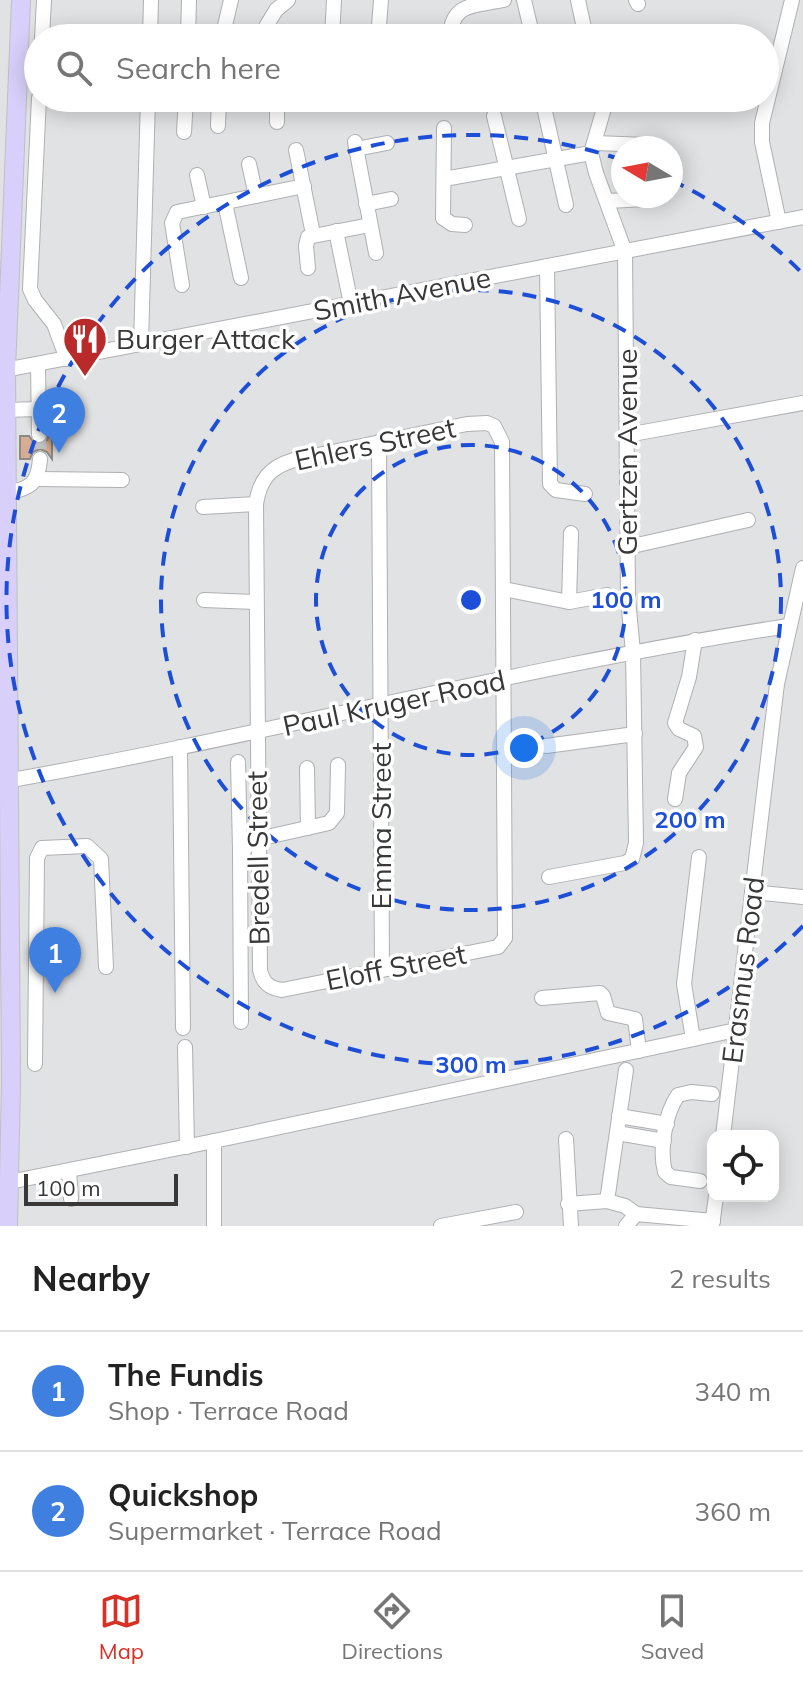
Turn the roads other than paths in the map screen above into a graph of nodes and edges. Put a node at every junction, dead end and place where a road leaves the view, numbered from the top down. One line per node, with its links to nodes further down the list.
1 (21, 0): 72 (main road)
2 (44, 0): 13 (street)
3 (151, 0): 14 (street)
4 (189, 0): 15 (street)
5 (231, 0): 16 (street)
6 (288, 0): 17 (street)
7 (334, 0): 18 (street)
8 (381, 0): 19 (street)
9 (504, 0): 20 (street)
10 (524, 0): 21 (street)
11 (578, 0): 22 (street)
12 (792, 0): 23 (street)
13 (43, 24)
14 (150, 24)
15 (188, 24)
16 (225, 24)
17 (267, 24)
18 (333, 24)
19 (379, 24)
20 (450, 24)
21 (530, 24)
22 (583, 24)
23 (779, 53)
24 (38, 112): 70 (street)
25 (148, 112): 69 (street)
26 (185, 112): 36 (street)
27 (218, 112): 34 (street)
28 (277, 112): 33 (street)
29 (545, 112): 41 (street)
30 (603, 112): 39 (street)
31 (765, 112): 57 (street)
32 (494, 116): 43 (street)
33 (277, 122)
34 (218, 126)
35 (444, 128): 45 (street)
36 (184, 132)
37 (387, 143): 52 (street)
38 (611, 147): 39 (street)
39 (593, 148): 41 (street); 49 (street, Gertzen Avenue)
40 (296, 150): 46 (street)
41 (556, 158): 43 (street); 53 (street)
42 (249, 164): 47 (street)
43 (508, 168): 45 (street); 56 (street)
44 (197, 175): 54 (street)
45 (444, 179): 59 (street)
46 (304, 186): 47 (street); 61 (street)
47 (256, 196): 51 (street)
48 (391, 199): 52 (street)
49 (607, 201): 50 (street); 62 (street, Gertzen Avenue)
50 (611, 201)
51 (225, 203): 54 (street); 66 (street)
52 (366, 204): 58 (street)
53 (566, 205)
54 (204, 207): 67 (street)
55 (803, 217): 57 (street, Smith Avenue)
56 (519, 219)
57 (779, 222): 62 (street, Smith Avenue)
58 (370, 225): 60 (street); 63 (street)
59 (465, 225)
60 (336, 231): 61 (street); 68 (street)
61 (313, 234): 65 (street)
62 (625, 252): 64 (street, Smith Avenue); 77 (street, Gertzen Avenue)
63 (376, 253)
64 (547, 266): 68 (street, Smith Avenue); 84 (street)
65 (308, 268)
66 (241, 278)
67 (182, 285)
68 (351, 304): 69 (street, Smith Avenue)
69 (141, 344): 70 (street, Smith Avenue)
70 (67, 359): 71 (street, Smith Avenue)
71 (38, 364): 72 (street, Smith Avenue); 74 (street)
72 (3, 371): 75 (main road)
73 (803, 403): 77 (street)
74 (39, 409): 75 (street); 76 (street)
75 (6, 410): 83 (main road)
76 (39, 435)
77 (627, 435): 89 (street, Gertzen Avenue)
78 (379, 442): 82 (street, Ehlers Street); 91 (street, Ehlers Street); 100 (street, Emma Street)
79 (40, 459): 80 (street)
80 (37, 479): 81 (street); 83 (street)
81 (122, 480)
82 (263, 480): 85 (street, Bredell Street)
83 (6, 493): 108 (main road)
84 (585, 494)
85 (256, 504): 86 (street); 94 (street, Bredell Street)
86 (203, 507)
87 (748, 520): 89 (street)
88 (571, 533): 95 (street)
89 (628, 547): 98 (street, Gertzen Avenue)
90 (803, 568): 96 (street, Erasmus Road)
91 (504, 589): 95 (street); 99 (street)
92 (607, 595): 95 (street)
93 (204, 600): 94 (street)
94 (255, 602): 101 (street, Bredell Street)
95 (569, 602)
96 (788, 626): 97 (street, Paul Kruger Road); 115 (street, Erasmus Road)
97 (695, 640): 98 (street, Paul Kruger Road); 109 (street)
98 (633, 652): 99 (street, Paul Kruger Road); 102 (street, Gertzen Avenue)
99 (504, 680): 100 (street, Paul Kruger Road); 122 (street, Eloff Street)
100 (380, 705): 101 (street, Paul Kruger Road); 122 (street, Emma Street)
101 (256, 732): 104 (street, Paul Kruger Road); 111 (street, Bredell Street)
102 (635, 734): 103 (street); 114 (street, Gertzen Avenue)
103 (546, 746)
104 (180, 747): 108 (street, Paul Kruger Road); 127 (street)
105 (238, 762): 112 (street)
106 (338, 765): 110 (street)
107 (307, 768): 110 (street)
108 (4, 781): 117 (main road)
109 (675, 799)
110 (308, 828): 111 (street)
111 (258, 844): 112 (street); 119 (street, Bredell Street)
112 (240, 850): 120 (street)
113 (699, 857): 131 (street)
114 (549, 877)
115 (752, 892): 116 (street); 128 (street, Erasmus Road)
116 (803, 897)
117 (9, 928): 118 (street); 123 (main road)
118 (36, 929): 121 (street); 129 (street)
119 (259, 935): 120 (street); 124 (street, Bredell Street)
120 (240, 937): 126 (street)
121 (106, 967)
122 (382, 969): 124 (street, Eloff Street)
123 (4, 972): 130 (main road)
124 (276, 989)
125 (542, 998): 133 (street)
126 (241, 1022)
127 (183, 1028)
128 (736, 1030): 131 (street); 140 (street, Erasmus Road)
129 (35, 1032): 130 (street); 134 (street)
130 (10, 1033): 136 (main road)
131 (693, 1039): 133 (street)
132 (185, 1047): 145 (street)
133 (639, 1051): 143 (street)
134 (35, 1064)
135 (626, 1070): 138 (street)
136 (5, 1082): 148 (main road)
137 (712, 1094): 139 (street)
138 (619, 1116): 139 (street); 141 (street)
139 (667, 1124): 144 (street)
140 (724, 1130)
141 (617, 1133): 144 (street); 150 (street)
142 (566, 1139): 152 (street)
143 (214, 1141): 145 (street); 157 (street)
144 (664, 1141): 147 (street)
145 (187, 1147): 146 (street)
146 (69, 1171): 148 (street); 149 (street)
147 (700, 1181)
148 (4, 1183): 156 (main road)
149 (71, 1199)
150 (607, 1201): 152 (street); 154 (street)
151 (715, 1202): 155 (street)
152 (568, 1204): 159 (street)
153 (516, 1212): 158 (street)
154 (636, 1214): 155 (street); 160 (street)
155 (713, 1224)
156 (8, 1226)
157 (214, 1226)
158 (441, 1226)
159 (571, 1226)
160 (626, 1226)

